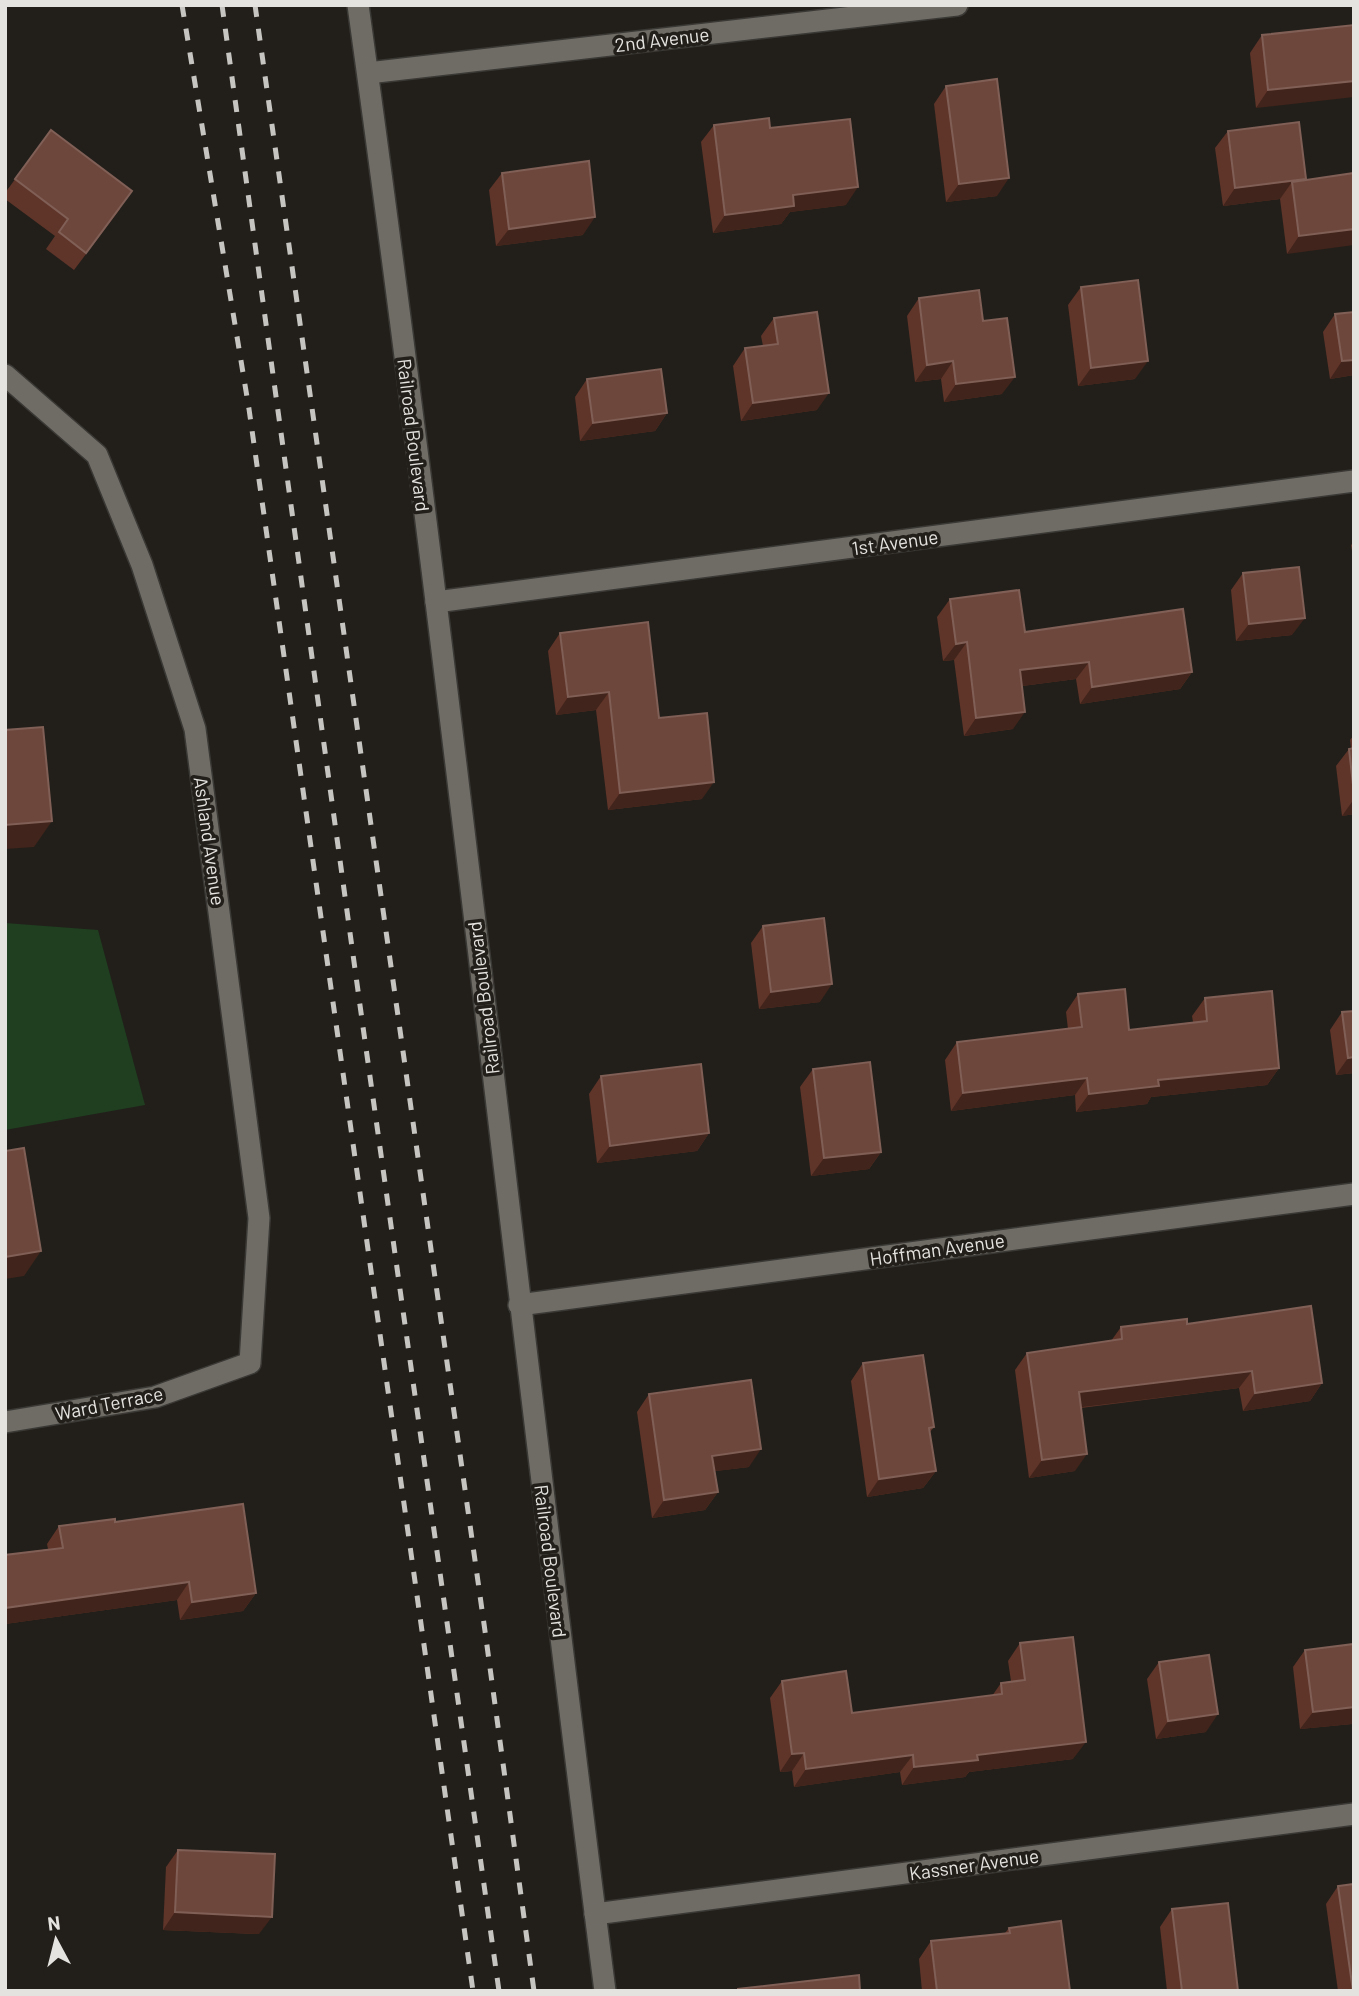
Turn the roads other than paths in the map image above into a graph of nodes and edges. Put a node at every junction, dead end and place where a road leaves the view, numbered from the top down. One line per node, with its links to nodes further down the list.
1 (358, 5): 3 (street, Railroad Boulevard)
2 (957, 5): 3 (street, 2nd Avenue)
3 (368, 74): 6 (street, Railroad Boulevard)
4 (5, 375): 9 (street, Ashland Avenue)
5 (1354, 481): 6 (street, 1st Avenue)
6 (436, 602): 8 (street, Railroad Boulevard)
7 (1354, 1194): 8 (street, Hoffman Avenue)
8 (519, 1305): 12 (street, Railroad Boulevard)
9 (250, 1363): 10 (street, Ward Terrace)
10 (5, 1422)
11 (1354, 1814): 12 (street, Kassner Avenue)
12 (595, 1914): 13 (street, Railroad Boulevard)
13 (605, 1991)

